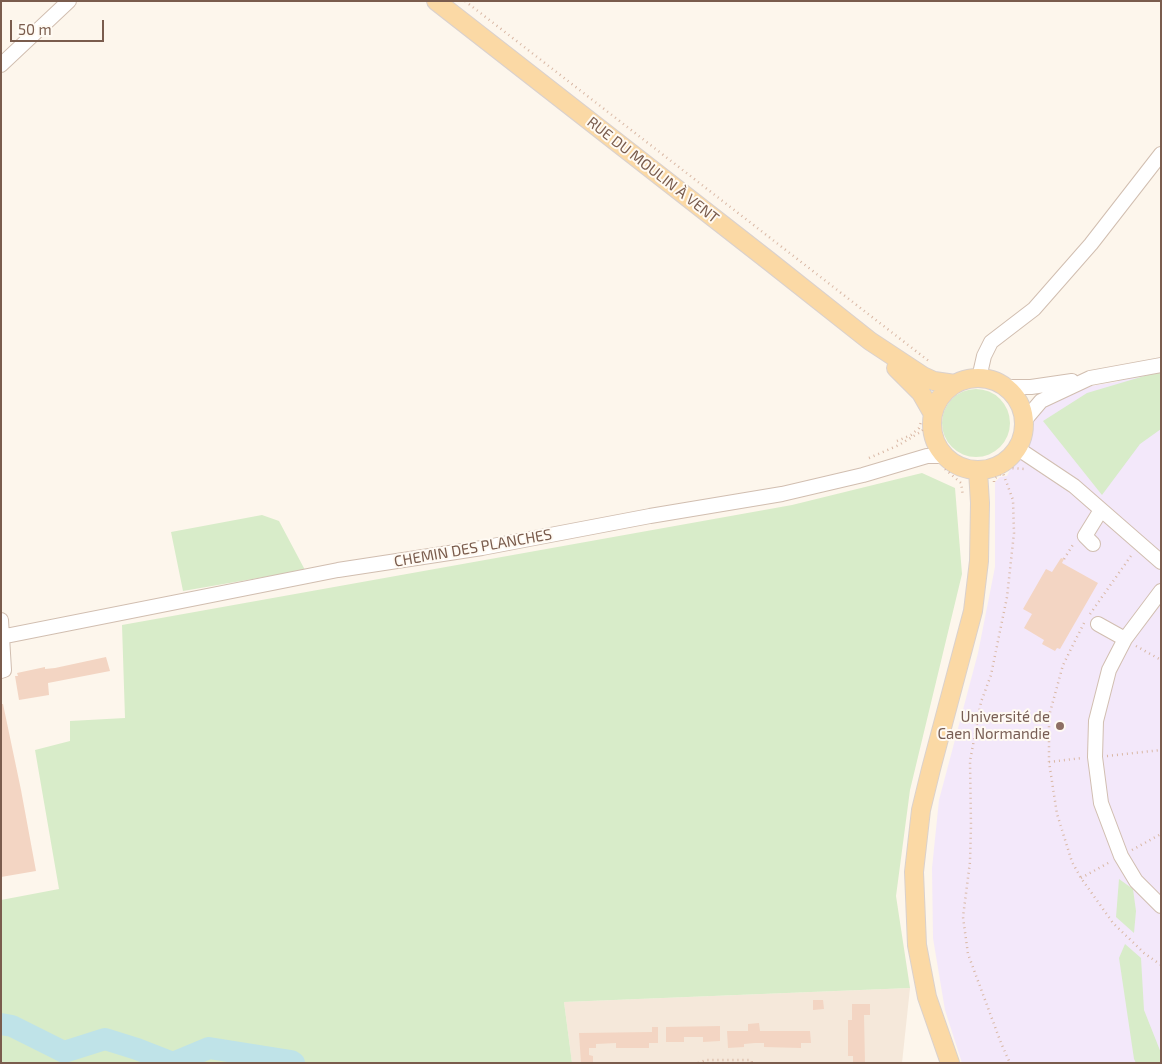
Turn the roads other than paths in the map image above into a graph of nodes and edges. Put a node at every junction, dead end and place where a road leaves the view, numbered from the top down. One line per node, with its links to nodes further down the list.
1 (69, 1): 3 (street)
2 (436, 1): 5 (main road, RUE DU MOULIN À VENT)
3 (1, 65)
4 (1161, 154): 7 (street)
5 (870, 341): 9 (main road); 11 (main road)
6 (1161, 365): 8 (street)
7 (979, 378): 9 (main road); 10 (main road)
8 (1090, 378): 10 (street); 12 (street)
9 (955, 384): 11 (main road)
10 (1005, 387): 12 (main road)
11 (927, 418): 14 (main road)
12 (1024, 421): 13 (main road)
13 (1018, 448): 15 (main road); 16 (street)
14 (943, 462): 15 (main road); 22 (street, CHEMIN DES PLANCHES)
15 (978, 471): 26 (main road)
16 (1101, 510): 17 (street); 18 (street)
17 (1092, 544)
18 (1161, 562)
19 (1161, 591): 23 (street)
20 (1, 620): 22 (street)
21 (1098, 624): 23 (street)
22 (2, 637): 24 (street)
23 (1125, 639): 25 (street)
24 (1, 671)
25 (1161, 906)
26 (950, 1063)

